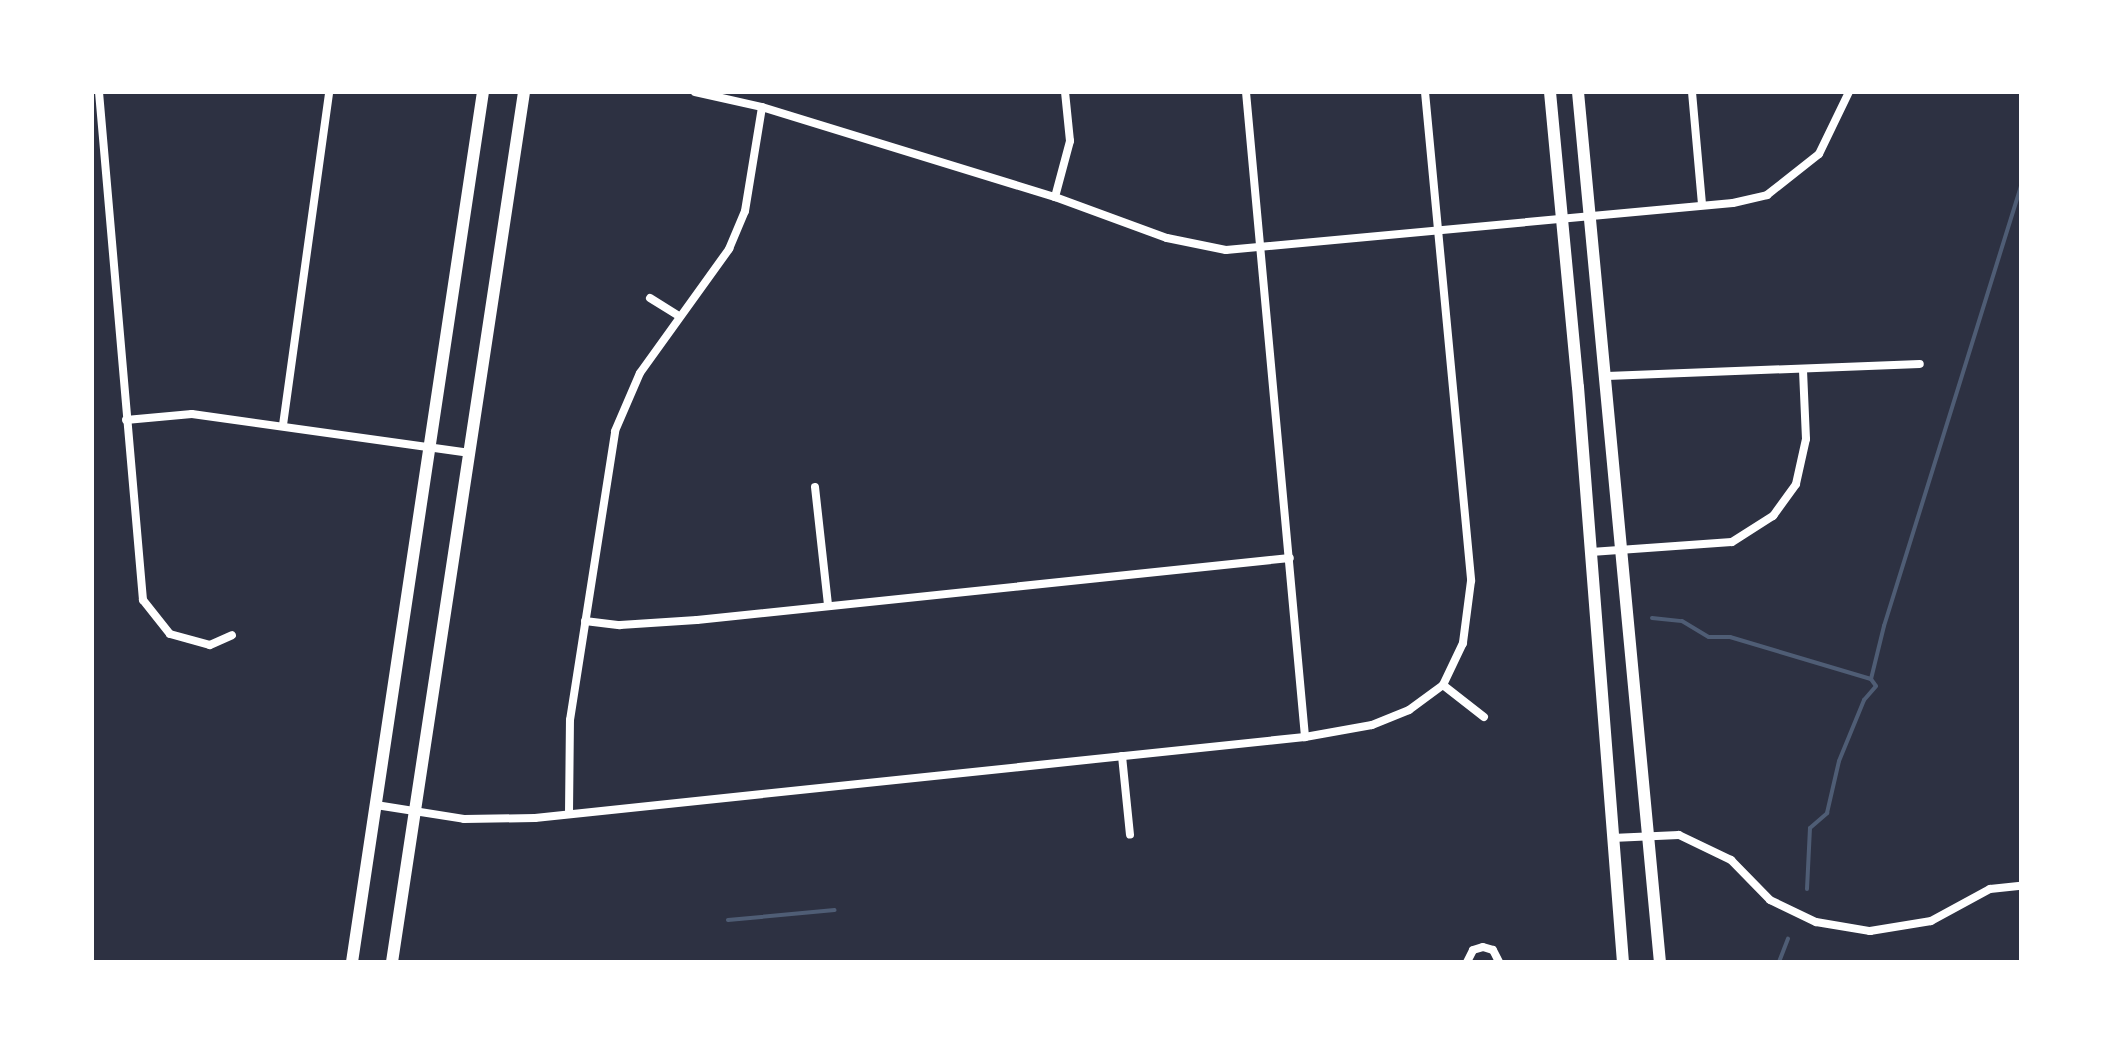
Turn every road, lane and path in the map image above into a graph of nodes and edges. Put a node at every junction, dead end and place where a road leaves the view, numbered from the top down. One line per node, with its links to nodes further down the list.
1 (99, 92): 25 (street)
2 (329, 92): 26 (street)
3 (483, 92): 27 (main road)
4 (524, 92): 28 (main road)
5 (695, 92): 13 (street)
6 (1065, 92): 14 (street)
7 (1246, 92): 19 (street)
8 (1425, 92): 18 (street)
9 (1550, 92): 17 (main road)
10 (1578, 92): 16 (main road)
11 (1692, 92): 15 (street)
12 (1849, 92): 15 (street)
13 (762, 107): 14 (street); 21 (street)
14 (1055, 197): 19 (street)
15 (1702, 205): 16 (street)
16 (1590, 216): 17 (street); 24 (main road)
17 (1562, 219): 18 (street); 31 (main road)
18 (1438, 232): 19 (street); 36 (street)
19 (1260, 248): 32 (street)
20 (650, 298): 21 (street)
21 (677, 315): 34 (street)
22 (1920, 364): 23 (street)
23 (1803, 369): 24 (street); 30 (street)
24 (1607, 376): 30 (main road)
25 (126, 420): 26 (street); 35 (street)
26 (283, 425): 27 (street)
27 (429, 447): 28 (street); 40 (main road)
28 (468, 453): 41 (main road)
29 (815, 487): 33 (street)
30 (1623, 550): 31 (street); 44 (main road)
31 (1591, 552): 45 (main road)
32 (1290, 558): 33 (street); 38 (street)
33 (828, 604): 34 (street)
34 (585, 621): 42 (street)
35 (232, 635)
36 (1443, 685): 37 (street); 38 (street)
37 (1484, 717)
38 (1305, 737): 39 (street)
39 (1122, 756): 42 (street); 43 (street)
40 (376, 805): 41 (street); 47 (main road)
41 (418, 812): 42 (street); 48 (main road)
42 (569, 813)
43 (1130, 835)
44 (1649, 837): 45 (street); 46 (street); 52 (main road)
45 (1612, 838): 51 (main road)
46 (2021, 886)
47 (352, 962)
48 (392, 962)
49 (1467, 962): 50 (street)
50 (1499, 962)
51 (1623, 962)
52 (1660, 962)

